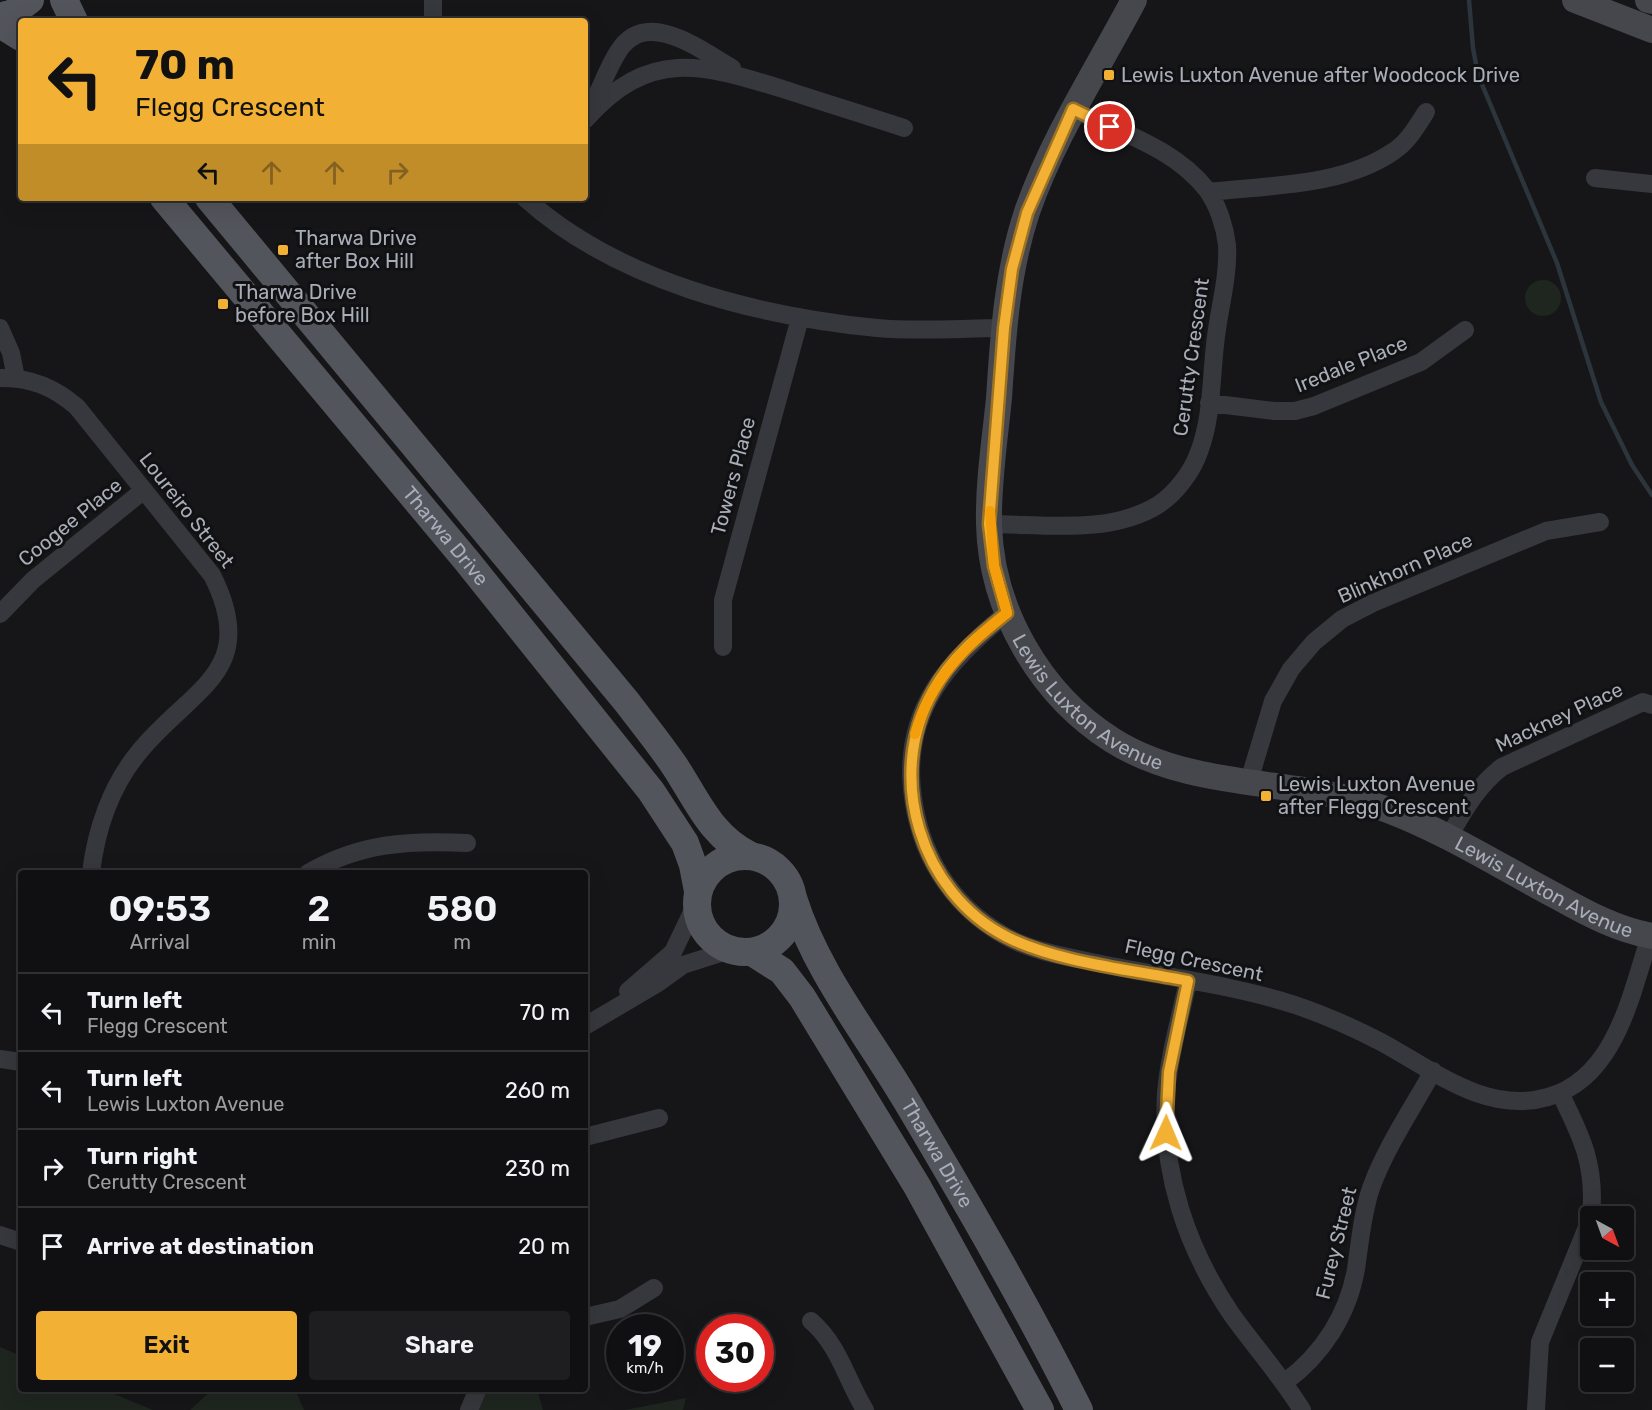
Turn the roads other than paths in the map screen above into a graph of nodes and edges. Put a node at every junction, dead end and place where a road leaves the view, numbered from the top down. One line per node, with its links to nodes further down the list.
1 (30, 0): 6 (main road)
2 (64, 0): 7 (main road)
3 (434, 0): 8 (street)
4 (1134, 0): 14 (street, Lewis Luxton Avenue)
5 (1575, 0): 10 (street)
6 (0, 17)
7 (73, 18)
8 (433, 18)
9 (0, 24): 11 (main road)
10 (1652, 30)
11 (18, 35)
12 (775, 87): 13 (street); 16 (street); 17 (street)
13 (588, 109)
14 (1073, 109): 20 (street, Cerutty Crescent); 26 (street, Lewis Luxton Avenue)
15 (1426, 112): 20 (street)
16 (588, 117)
17 (904, 128)
18 (1595, 178): 19 (street)
19 (1652, 184)
20 (1209, 192): 29 (street, Cerutty Crescent)
21 (166, 201): 43 (main road, Tharwa Drive)
22 (210, 201): 40 (main road, Tharwa Drive)
23 (529, 201): 24 (street)
24 (800, 318): 26 (street); 35 (street, Towers Place)
25 (0, 328): 28 (street)
26 (1004, 328): 32 (street, Lewis Luxton Avenue)
27 (1465, 330): 29 (street, Iredale Place)
28 (8, 378): 30 (street, Loureiro Street)
29 (1209, 403): 32 (street, Cerutty Crescent)
30 (144, 490): 34 (street, Coogee Place); 41 (street, Loureiro Street)
31 (1600, 522): 37 (street, Blinkhorn Place)
32 (989, 524): 33 (street, Lewis Luxton Avenue)
33 (1007, 613): 37 (street, Lewis Luxton Avenue); 47 (street, Flegg Crescent)
34 (0, 614)
35 (723, 647)
36 (1652, 705): 38 (street, Mackney Place)
37 (1249, 781): 38 (street, Lewis Luxton Avenue)
38 (1448, 838): 45 (street, Lewis Luxton Avenue)
39 (467, 843): 42 (street)
40 (751, 856): 43 (main road); 44 (main road)
41 (92, 870)
42 (313, 870)
43 (697, 898): 46 (main road); 48 (street)
44 (793, 898): 46 (main road); 68 (main road, Tharwa Drive)
45 (1651, 936): 53 (street, Flegg Crescent)
46 (741, 951): 48 (street); 67 (main road, Tharwa Drive)
47 (1188, 981): 52 (street, Flegg Crescent); 63 (street)
48 (605, 1012): 49 (street)
49 (588, 1024)
50 (0, 1059): 51 (street)
51 (18, 1062)
52 (1433, 1071): 53 (street, Flegg Crescent); 63 (street, Furey Street)
53 (1560, 1093): 56 (street)
54 (658, 1118): 55 (street)
55 (588, 1136)
56 (1592, 1206)
57 (0, 1235): 58 (street)
58 (18, 1241)
59 (1580, 1245): 70 (street)
60 (654, 1288): 61 (street)
61 (588, 1316)
62 (811, 1321): 66 (street)
63 (1285, 1382): 69 (street)
64 (477, 1392): 65 (street)
65 (469, 1410)
66 (865, 1410)
67 (1040, 1410)
68 (1079, 1410)
69 (1302, 1410)
70 (1536, 1410)

